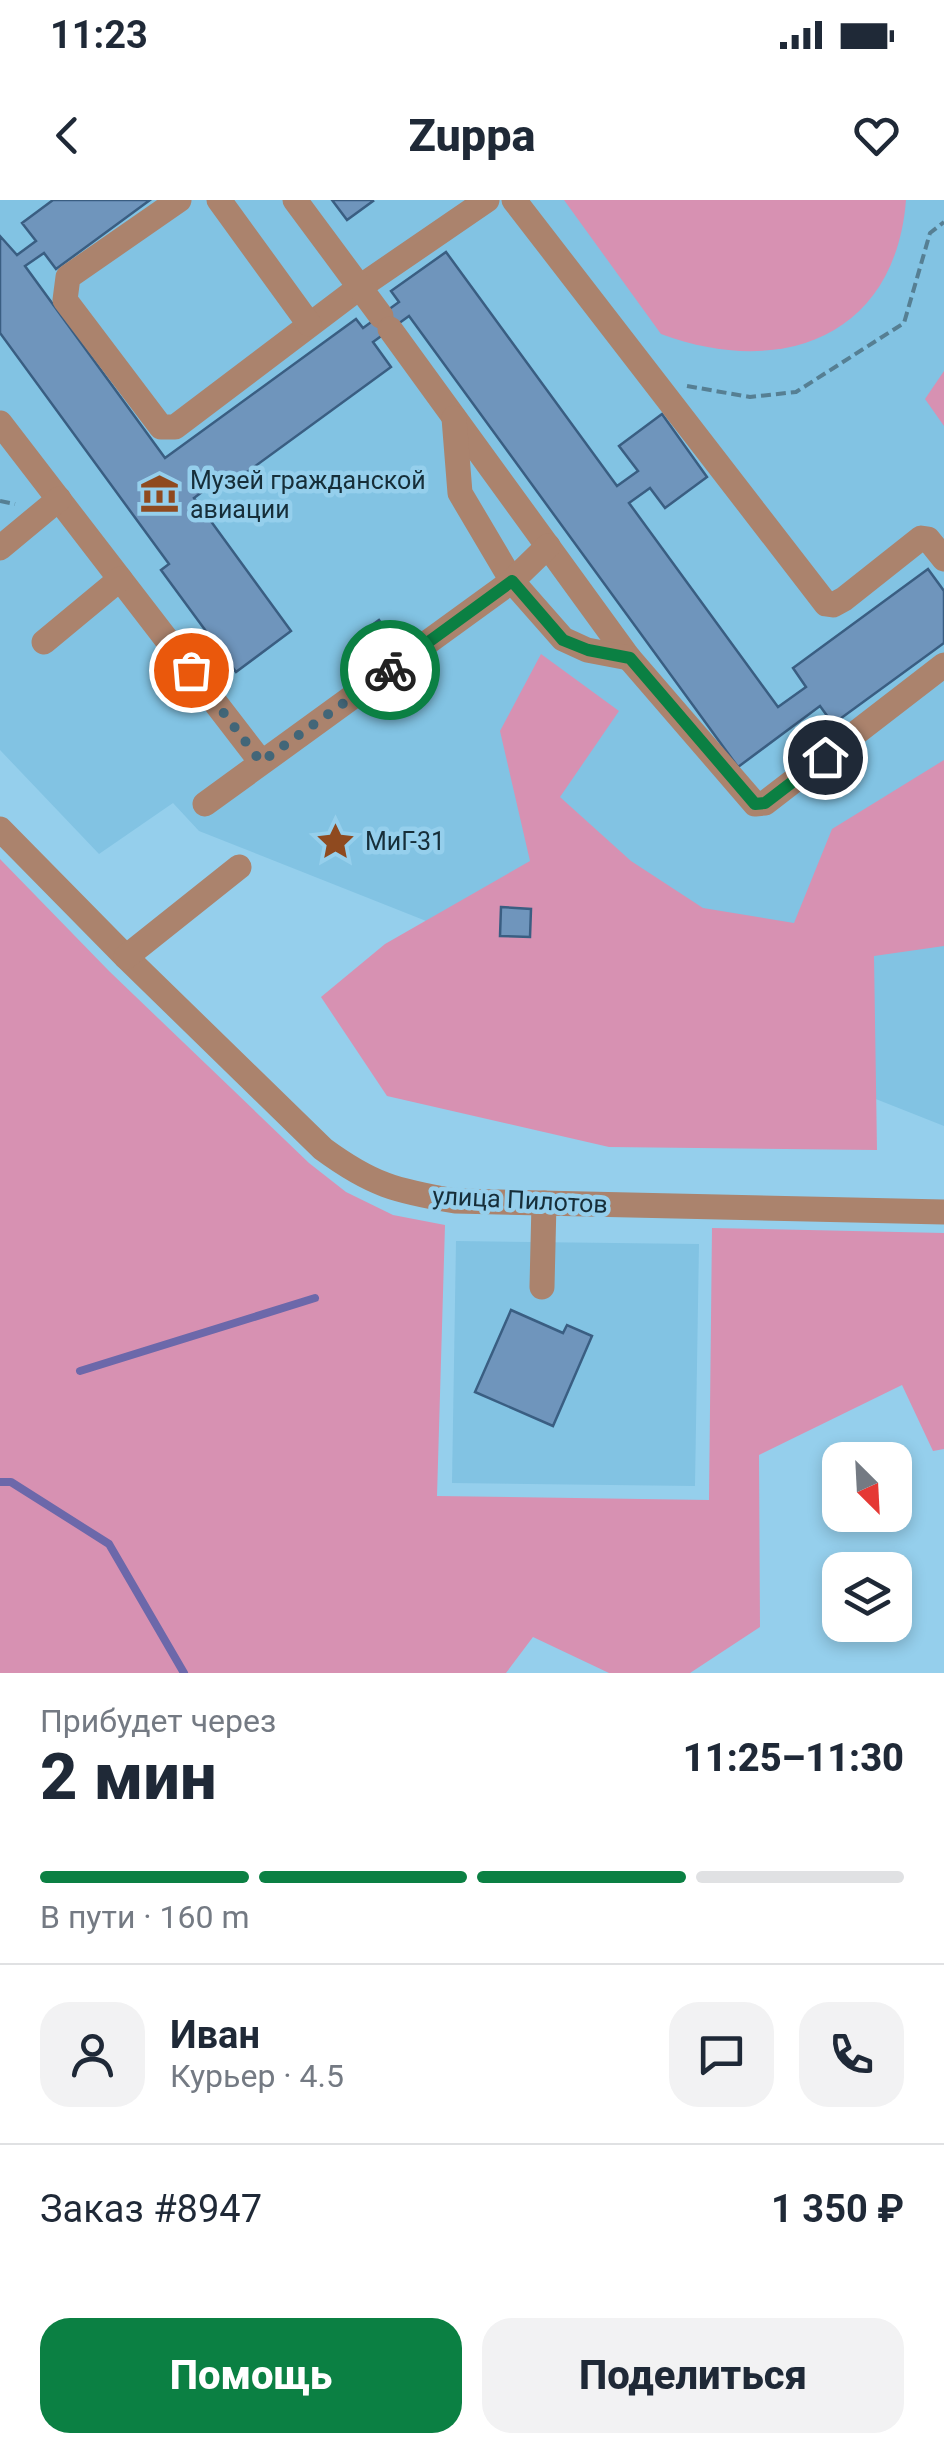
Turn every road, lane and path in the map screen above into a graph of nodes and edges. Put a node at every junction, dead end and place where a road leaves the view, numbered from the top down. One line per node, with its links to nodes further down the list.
1 (179, 200): 8 (street)
2 (219, 200): 8 (street)
3 (294, 200): 7 (street)
4 (487, 200): 7 (street)
5 (514, 200): 9 (street)
6 (944, 222): 9 (path)
7 (360, 287): 8 (street); 10 (street)
8 (309, 324)
9 (651, 379): 15 (street)
10 (454, 417): 13 (street); 17 (street)
11 (0, 423): 12 (street)
12 (59, 500): 14 (street); 16 (street)
13 (548, 546): 17 (street); 19 (street)
14 (0, 548)
15 (944, 559)
16 (120, 579): 18 (street); 21 (street)
17 (512, 581): 19 (street); 21 (street)
18 (44, 642)
19 (630, 658): 20 (street)
20 (944, 666)
21 (261, 762): 22 (street)
22 (205, 804)
23 (0, 830): 25 (street, улица Пилотов)
24 (239, 867): 25 (street)
25 (126, 958): 26 (street, улица Пилотов)
26 (544, 1204): 27 (street, улица Пилотов); 28 (street)
27 (944, 1212)
28 (542, 1287)

